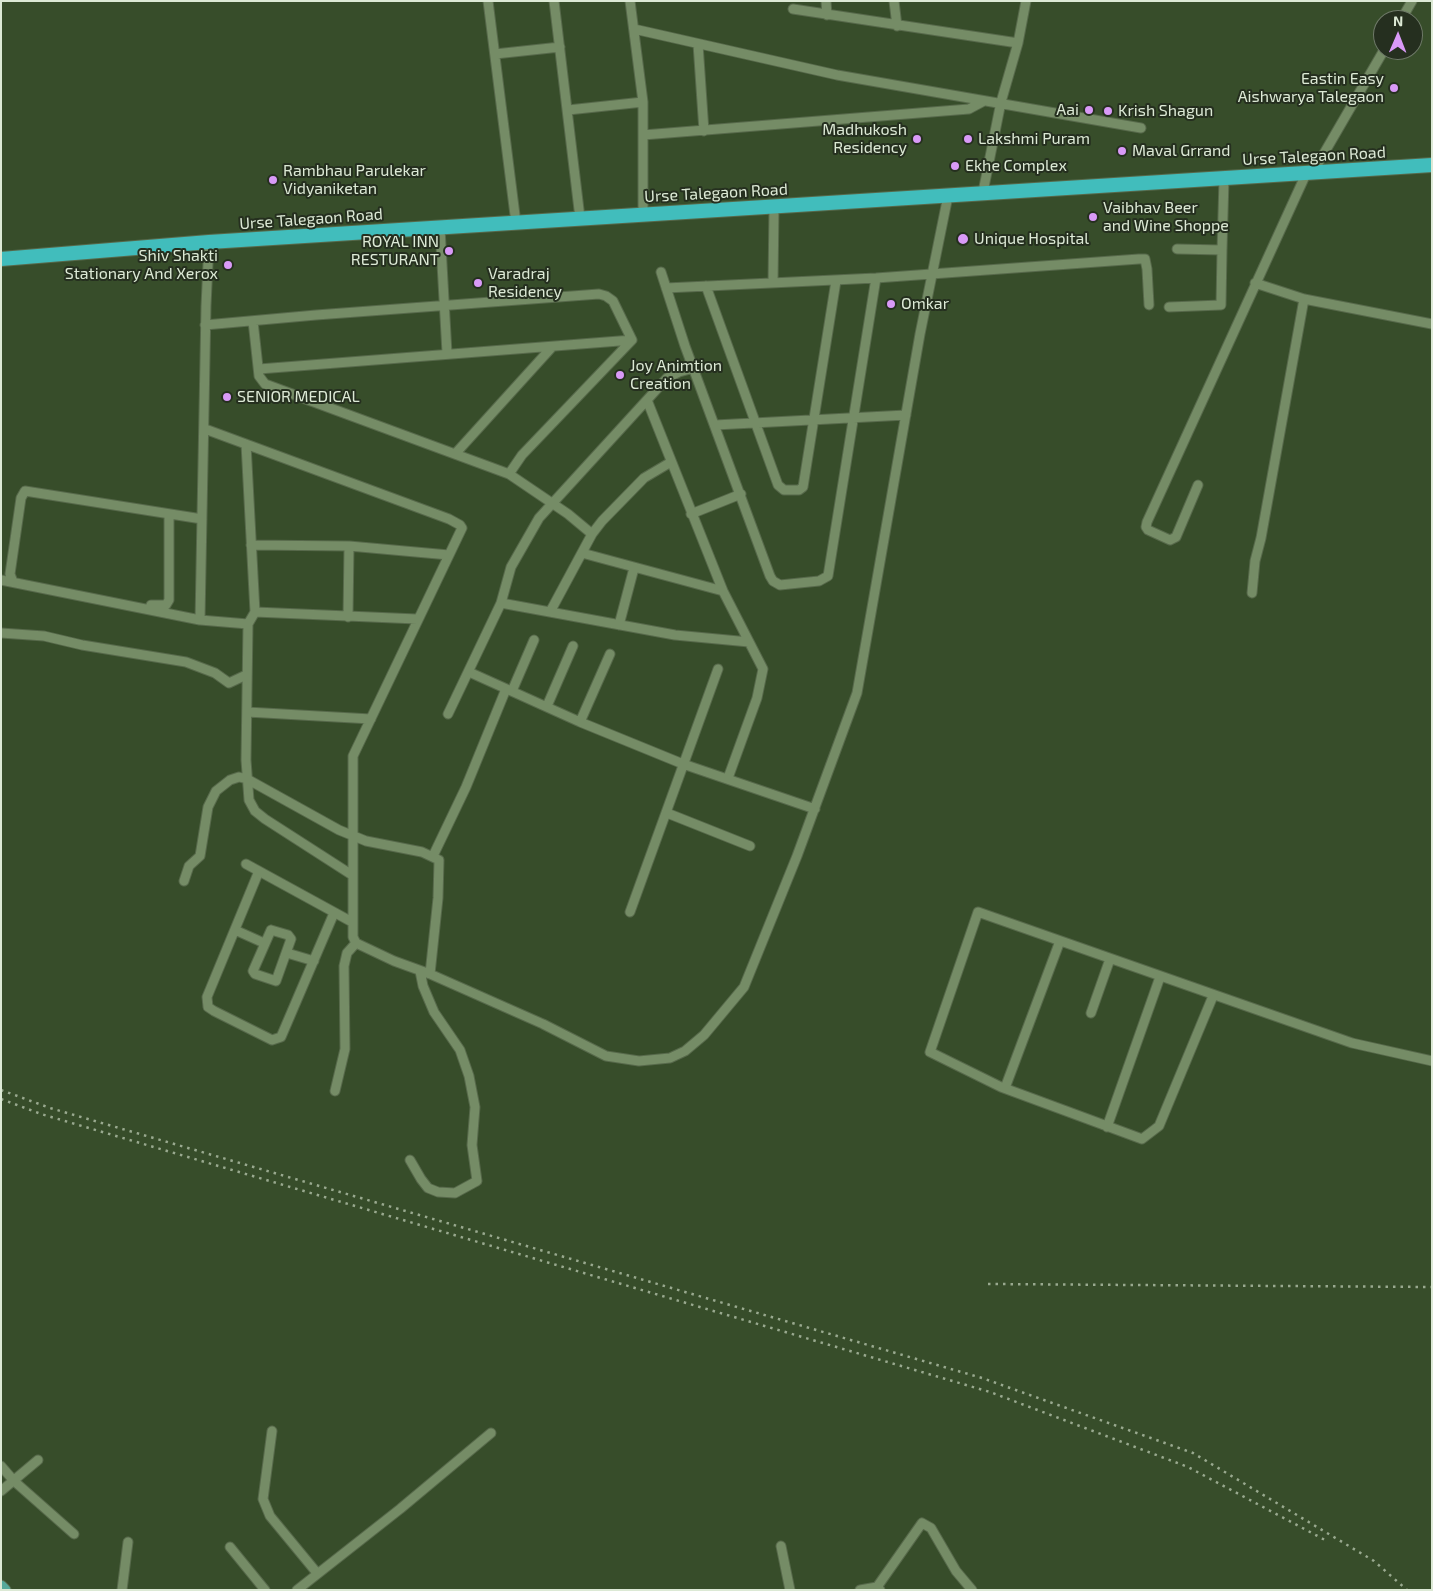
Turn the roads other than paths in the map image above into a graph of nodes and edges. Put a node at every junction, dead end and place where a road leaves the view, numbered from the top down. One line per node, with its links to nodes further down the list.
1 (488, 1): 14 (street)
2 (554, 1): 13 (street)
3 (630, 1): 10 (street)
4 (826, 1): 8 (street)
5 (894, 1): 9 (street)
6 (1026, 1): 11 (street)
7 (794, 9): 8 (street)
8 (827, 15): 9 (street)
9 (896, 26): 11 (street)
10 (634, 29): 12 (street); 17 (street)
11 (1018, 43): 18 (street)
12 (698, 44): 16 (street); 21 (street)
13 (560, 47): 14 (street); 19 (street)
14 (495, 54): 31 (street)
15 (1378, 60): 24 (street)
16 (984, 101): 18 (street); 21 (street)
17 (643, 102): 19 (street); 22 (street)
18 (1001, 102): 20 (street); 26 (street)
19 (568, 110): 30 (street)
20 (1142, 128)
21 (704, 131): 22 (street)
22 (643, 135): 29 (street)
23 (1432, 165): 24 (highway, Urse Talegaon Road)
24 (1309, 174): 25 (highway, Urse Talegaon Road); 42 (street)
25 (1224, 179): 26 (highway, Urse Talegaon Road); 35 (street)
26 (983, 192): 27 (highway, Urse Talegaon Road)
27 (948, 196): 28 (highway, Urse Talegaon Road); 38 (street)
28 (774, 208): 29 (highway, Urse Talegaon Road); 41 (street)
29 (643, 214): 30 (highway, Urse Talegaon Road)
30 (580, 218): 31 (highway, Urse Talegaon Road)
31 (516, 224): 32 (highway, Urse Talegaon Road)
32 (440, 228): 33 (highway, Urse Talegaon Road); 46 (street)
33 (209, 242): 36 (highway, Urse Talegaon Road); 51 (street)
34 (1177, 250): 35 (street)
35 (1222, 250): 48 (street)
36 (1, 259)
37 (661, 272): 44 (street)
38 (932, 274): 39 (street); 47 (street); 58 (street)
39 (876, 278): 40 (street); 59 (street)
40 (836, 280): 41 (street); 60 (street)
41 (773, 283): 43 (street)
42 (1255, 283): 45 (street); 68 (street)
43 (706, 286): 44 (street); 61 (street)
44 (666, 288): 56 (street)
45 (1304, 299): 50 (street); 84 (street)
46 (444, 306): 49 (street); 52 (street); 54 (street)
47 (1149, 306)
48 (1169, 307)
49 (253, 321): 51 (street); 55 (street)
50 (1432, 324)
51 (205, 325): 63 (street)
52 (632, 340): 53 (street); 67 (street)
53 (552, 347): 54 (street); 65 (street)
54 (447, 353): 55 (street)
55 (259, 368): 65 (street)
56 (694, 368): 57 (street); 62 (street)
57 (647, 400): 66 (street); 70 (street)
58 (906, 415): 59 (street); 110 (street)
59 (854, 418): 60 (street); 69 (street)
60 (814, 420): 61 (street); 61 (street)
61 (757, 423): 62 (street)
62 (716, 425): 69 (street)
63 (205, 429): 64 (street); 73 (street)
64 (246, 444): 75 (street); 78 (street)
65 (455, 454): 67 (street)
66 (671, 462): 72 (street); 74 (street)
67 (509, 474): 70 (street)
68 (1198, 485)
69 (741, 494): 72 (street)
70 (552, 503): 74 (street); 85 (street)
71 (169, 514): 73 (street); 81 (street); 82 (street)
72 (691, 514): 83 (street)
73 (202, 519): 90 (street)
74 (592, 534): 77 (street)
75 (251, 545): 76 (street); 86 (street)
76 (349, 546): 78 (street); 88 (street)
77 (582, 553): 79 (street); 87 (street)
78 (449, 555): 89 (street)
79 (634, 568): 83 (street); 92 (street)
80 (1, 580): 81 (street)
81 (13, 582): 90 (street)
82 (50, 587)
83 (723, 591): 95 (street)
84 (1252, 593)
85 (501, 603): 87 (street); 99 (street)
86 (255, 612): 88 (street); 91 (street)
87 (550, 612): 92 (street)
88 (348, 617): 89 (street)
89 (417, 619): 105 (street)
90 (200, 620): 91 (street)
91 (248, 624): 100 (street)
92 (619, 625): 95 (street)
93 (1, 633): 100 (street)
94 (534, 640): 101 (street)
95 (749, 642): 108 (street)
96 (573, 646): 102 (street)
97 (610, 654): 106 (street)
98 (718, 669): 107 (street)
99 (469, 672): 101 (street); 104 (street)
100 (246, 675): 103 (street)
101 (509, 690): 102 (street); 114 (street)
102 (547, 706): 106 (street)
103 (247, 712): 105 (street); 109 (street)
104 (448, 714)
105 (371, 719): 112 (street)
106 (580, 722): 107 (street)
107 (684, 764): 108 (street); 111 (street)
108 (728, 778): 110 (street)
109 (247, 779): 112 (street); 117 (street); 118 (street)
110 (814, 809): 130 (street)
111 (667, 813): 113 (street); 119 (street)
112 (352, 836): 114 (street); 117 (street)
113 (750, 846)
114 (433, 856): 130 (street)
115 (246, 864): 116 (street)
116 (259, 872): 120 (street); 122 (street)
117 (352, 875): 121 (street)
118 (184, 881)
119 (630, 912)
120 (334, 913): 121 (street); 128 (street)
121 (352, 922): 125 (street)
122 (235, 930): 124 (street); 128 (street)
123 (1060, 941): 127 (street); 135 (street); 135 (street)
124 (264, 943): 126 (street); 126 (street)
125 (356, 943): 129 (street); 136 (street)
126 (287, 953): 128 (street)
127 (1110, 959): 131 (street); 133 (street)
128 (314, 961)
129 (420, 971): 130 (street); 138 (street)
130 (430, 974)
131 (1160, 977): 132 (street); 137 (street)
132 (1213, 996): 134 (street); 137 (street)
133 (1092, 1013)
134 (1432, 1062)
135 (1005, 1088): 137 (street)
136 (336, 1091)
137 (1107, 1127)
138 (410, 1160)
139 (272, 1431): 149 (street)
140 (491, 1434): 149 (street)
141 (38, 1460): 143 (street)
142 (1, 1466): 143 (street)
143 (14, 1481): 144 (street); 145 (street)
144 (1, 1491)
145 (74, 1534)
146 (128, 1542): 153 (street)
147 (781, 1546): 156 (street)
148 (230, 1547): 154 (street)
149 (317, 1573): 155 (street)
150 (1, 1586): 152 (main road)
151 (878, 1588): 157 (street); 158 (street)
152 (5, 1590)
153 (122, 1590)
154 (265, 1590)
155 (297, 1590)
156 (790, 1590)
157 (860, 1590)
158 (972, 1590)

